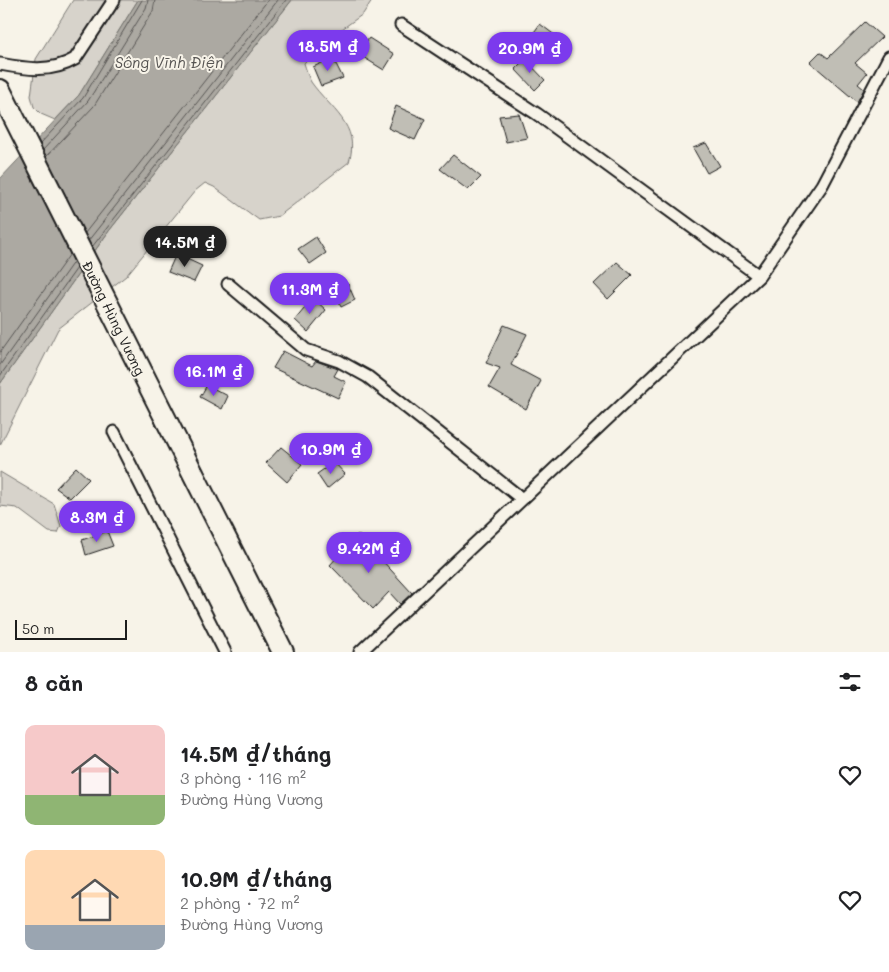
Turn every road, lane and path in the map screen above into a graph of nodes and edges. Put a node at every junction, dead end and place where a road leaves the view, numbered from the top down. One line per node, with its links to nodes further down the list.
1 (114, 0): 4 (street)
2 (400, 25): 6 (street)
3 (889, 57): 6 (street)
4 (0, 64)
5 (0, 90): 11 (highway, Đường Hùng Vương)
6 (759, 276): 9 (street)
7 (228, 284): 9 (street)
8 (114, 432): 10 (street)
9 (522, 499): 12 (street)
10 (225, 652)
11 (283, 652)
12 (360, 652)

